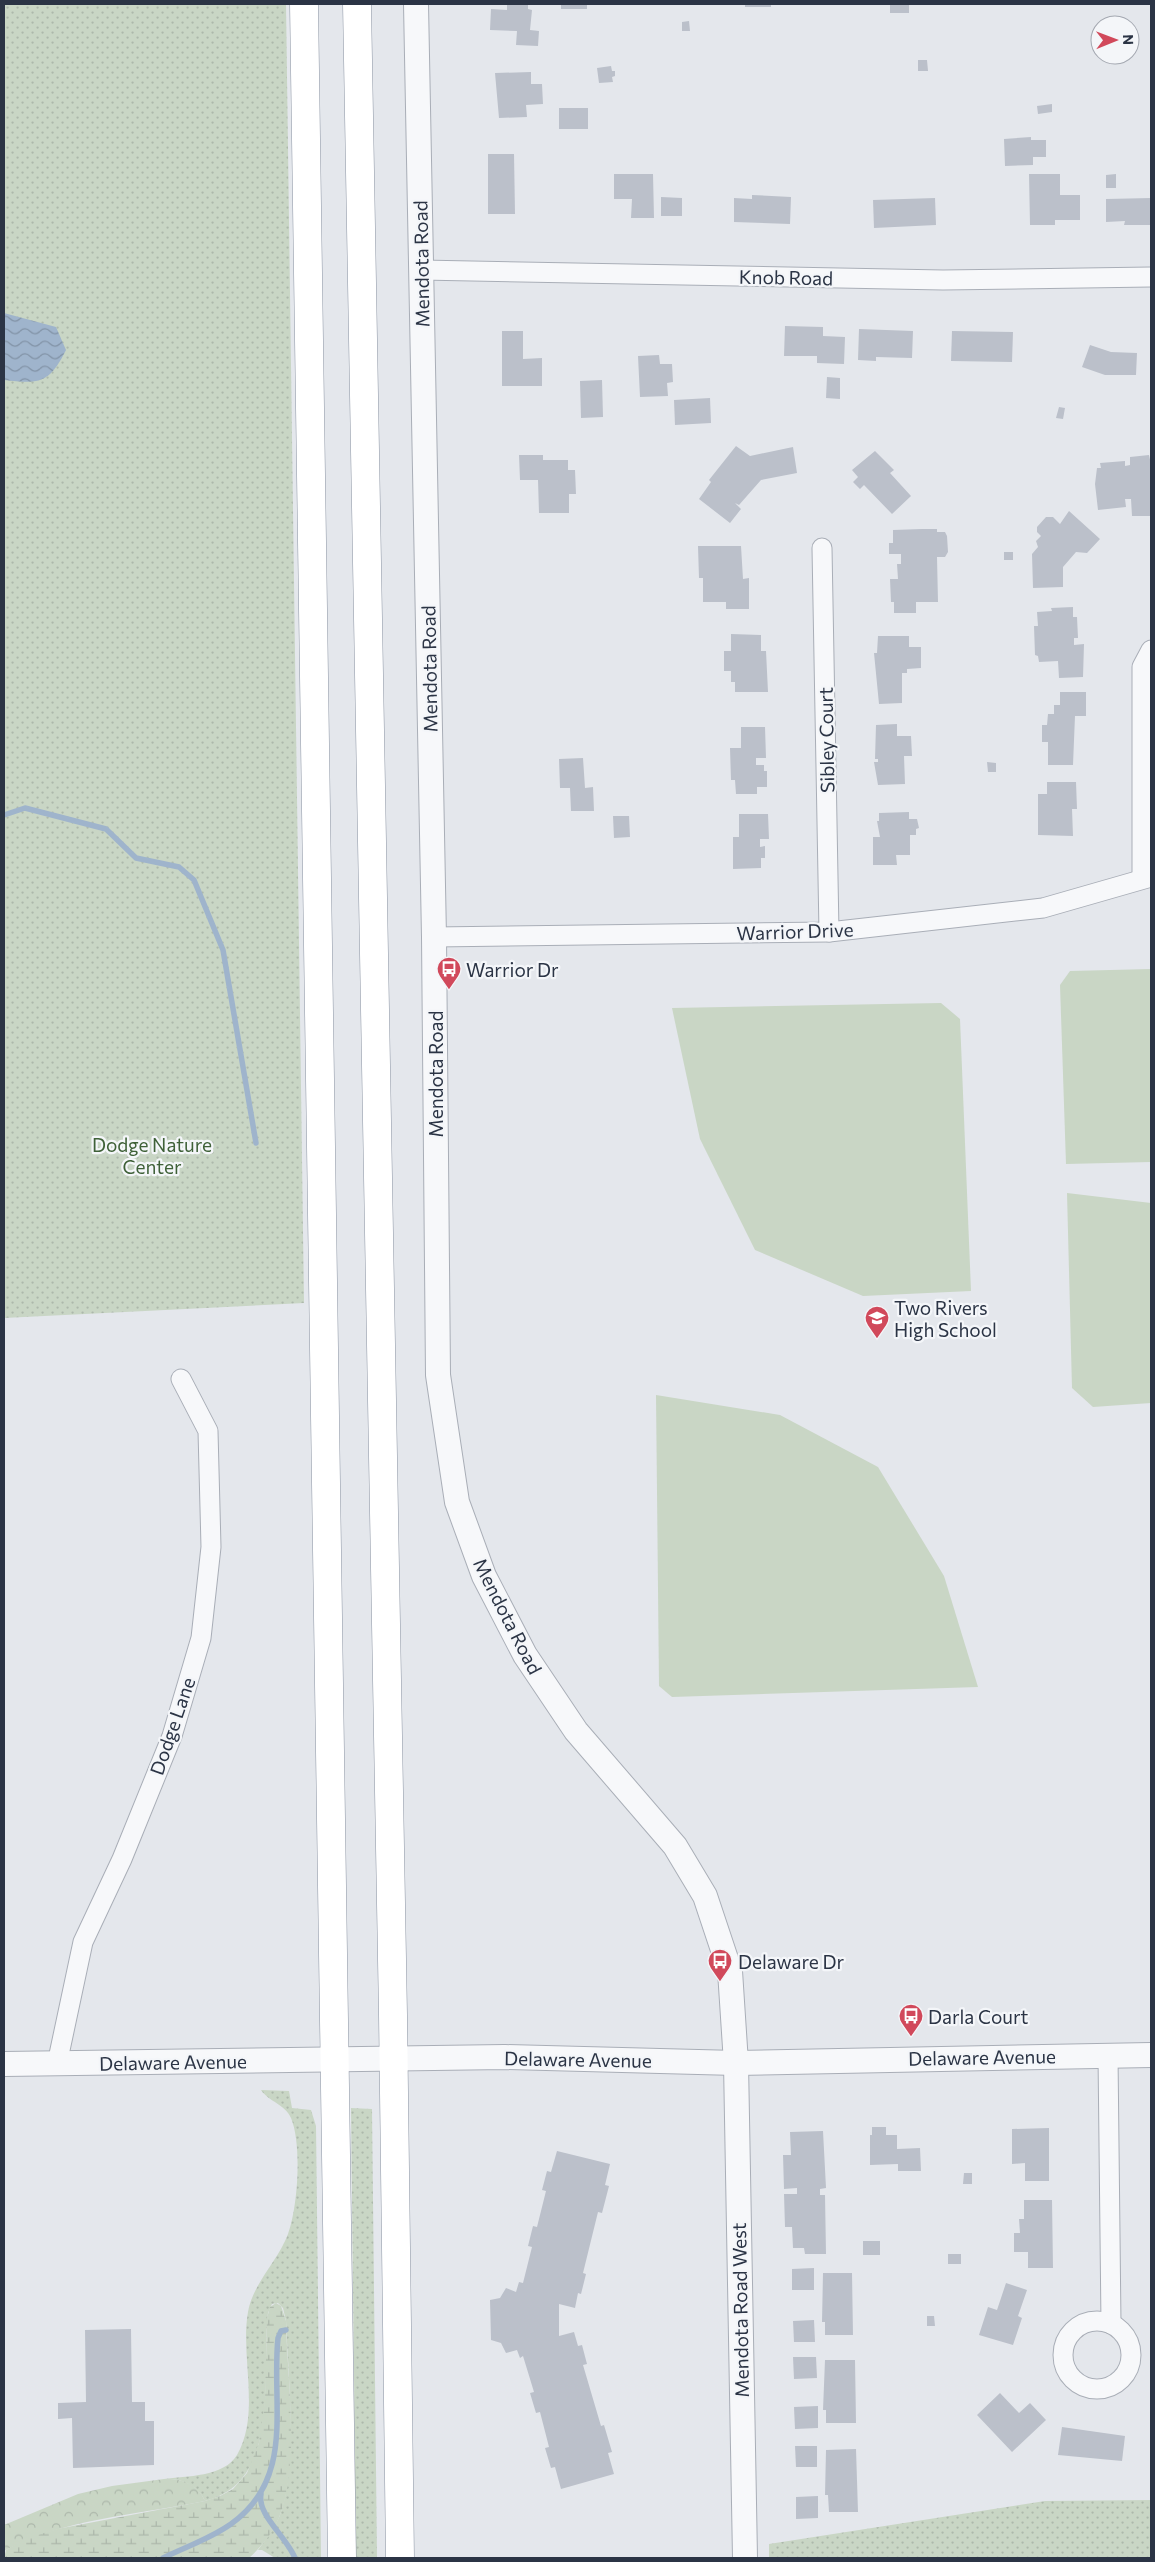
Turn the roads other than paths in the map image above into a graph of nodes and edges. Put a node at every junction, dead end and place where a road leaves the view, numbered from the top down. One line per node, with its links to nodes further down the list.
1 (304, 4): 14 (highway)
2 (357, 4): 15 (highway)
3 (416, 4): 4 (street, Mendota Road)
4 (421, 270): 5 (street, Knob Road); 10 (street, Mendota Road)
5 (1151, 277)
6 (822, 548): 9 (street, Sibley Court)
7 (1151, 650): 8 (street)
8 (1146, 878): 9 (street, Warrior Drive)
9 (829, 932): 10 (street, Warrior Drive)
10 (434, 937): 16 (street, Mendota Road)
11 (181, 1380): 18 (street, Dodge Lane)
12 (1108, 2055): 13 (street, Delaware Avenue); 16 (street, Delaware Avenue); 19 (street)
13 (1151, 2055)
14 (336, 2059): 15 (street, Delaware Avenue); 18 (street, Delaware Avenue); 20 (highway)
15 (393, 2059): 16 (street, Delaware Avenue); 21 (highway)
16 (736, 2062): 22 (street, Mendota Road West)
17 (4, 2064): 18 (street, Delaware Avenue)
18 (57, 2064)
19 (1111, 2324)
20 (342, 2558)
21 (400, 2558)
22 (745, 2558)

